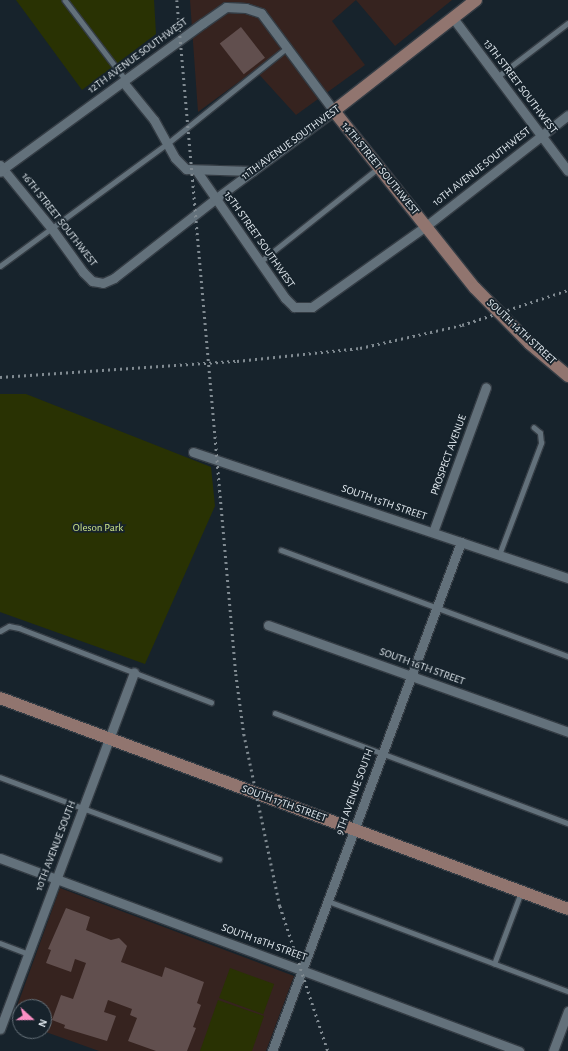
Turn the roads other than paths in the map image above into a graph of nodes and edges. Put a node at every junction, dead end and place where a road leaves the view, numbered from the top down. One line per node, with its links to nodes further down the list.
1 (65, 0): 7 (lane)
2 (476, 0): 3 (street, 11TH AVENUE SOUTHWEST)
3 (453, 18): 6 (street, 13TH STREET SOUTHWEST); 8 (street, 11TH AVENUE SOUTHWEST)
4 (568, 23): 6 (lane)
5 (288, 47): 7 (street, 12TH AVENUE SOUTHWEST); 8 (street, 14TH STREET SOUTHWEST); 11 (lane)
6 (497, 77): 10 (street, 13TH STREET SOUTHWEST)
7 (125, 81): 11 (street); 13 (street, 12TH AVENUE SOUTHWEST)
8 (334, 111): 12 (street, 14TH STREET SOUTHWEST); 15 (street, 11TH AVENUE SOUTHWEST)
9 (568, 115): 10 (street, 10TH AVENUE SOUTHWEST)
10 (542, 136): 16 (street, 13TH STREET SOUTHWEST); 18 (street, 10TH AVENUE SOUTHWEST)
11 (168, 143): 14 (street); 19 (lane)
12 (379, 167): 18 (street, 14TH STREET SOUTHWEST); 20 (lane)
13 (1, 169): 19 (street, 16TH STREET SOUTHWEST)
14 (196, 170): 15 (street); 17 (street, 15TH STREET SOUTHWEST)
15 (253, 171): 17 (street, 11TH AVENUE SOUTHWEST)
16 (568, 171)
17 (215, 199): 20 (street, 15TH STREET SOUTHWEST); 22 (street, 11TH AVENUE SOUTHWEST)
18 (426, 226): 23 (street, 14TH STREET SOUTHWEST); 24 (street, 10TH AVENUE SOUTHWEST)
19 (52, 229): 21 (lane); 22 (street, 16TH STREET SOUTHWEST)
20 (260, 262): 24 (street, 15TH STREET SOUTHWEST)
21 (0, 266)
22 (103, 283)
23 (475, 288): 25 (street, SOUTH 14TH STREET)
24 (312, 307)
25 (568, 376)
26 (486, 387): 29 (street, PROSPECT AVENUE)
27 (534, 428): 32 (lane)
28 (193, 452): 29 (street, SOUTH 15TH STREET)
29 (433, 532): 30 (street, SOUTH 15TH STREET)
30 (461, 542): 32 (street, SOUTH 15TH STREET); 34 (street, 9TH AVENUE SOUTH)
31 (281, 550): 34 (lane)
32 (499, 554): 33 (street, SOUTH 15TH STREET)
33 (568, 578)
34 (436, 609): 37 (lane); 39 (street, 9TH AVENUE SOUTH)
35 (268, 625): 39 (street, SOUTH 16TH STREET)
36 (0, 631): 38 (lane)
37 (568, 656)
38 (134, 672): 41 (lane); 44 (street, 10TH AVENUE SOUTH)
39 (411, 676): 43 (street, SOUTH 16TH STREET); 45 (street, 9TH AVENUE SOUTH)
40 (0, 698): 44 (street, SOUTH 17TH STREET)
41 (211, 702)
42 (275, 713): 45 (lane)
43 (568, 732)
44 (109, 739): 47 (street, 10TH AVENUE SOUTH); 49 (street, SOUTH 17TH STREET)
45 (382, 755): 48 (lane); 49 (street, 9TH AVENUE SOUTH)
46 (0, 777): 47 (lane)
47 (83, 808): 51 (lane); 52 (street, 10TH AVENUE SOUTH)
48 (568, 823)
49 (354, 830): 53 (street, SOUTH 17TH STREET); 54 (street, 9TH AVENUE SOUTH)
50 (0, 858): 52 (street, SOUTH 18TH STREET)
51 (220, 859)
52 (56, 879): 57 (street, 10TH AVENUE SOUTH); 59 (street, SOUTH 18TH STREET)
53 (521, 892): 55 (street, SOUTH 17TH STREET); 58 (lane)
54 (328, 901): 58 (lane); 59 (street, 9TH AVENUE SOUTH)
55 (568, 909)
56 (0, 943): 57 (lane)
57 (28, 954): 62 (street, 10TH AVENUE SOUTH)
58 (494, 964): 60 (lane)
59 (302, 970): 63 (street, 9TH AVENUE SOUTH); 64 (street, SOUTH 18TH STREET)
60 (568, 991)
61 (568, 1011): 65 (street)
62 (1, 1024)
63 (272, 1051)
64 (519, 1051)
65 (553, 1051)

